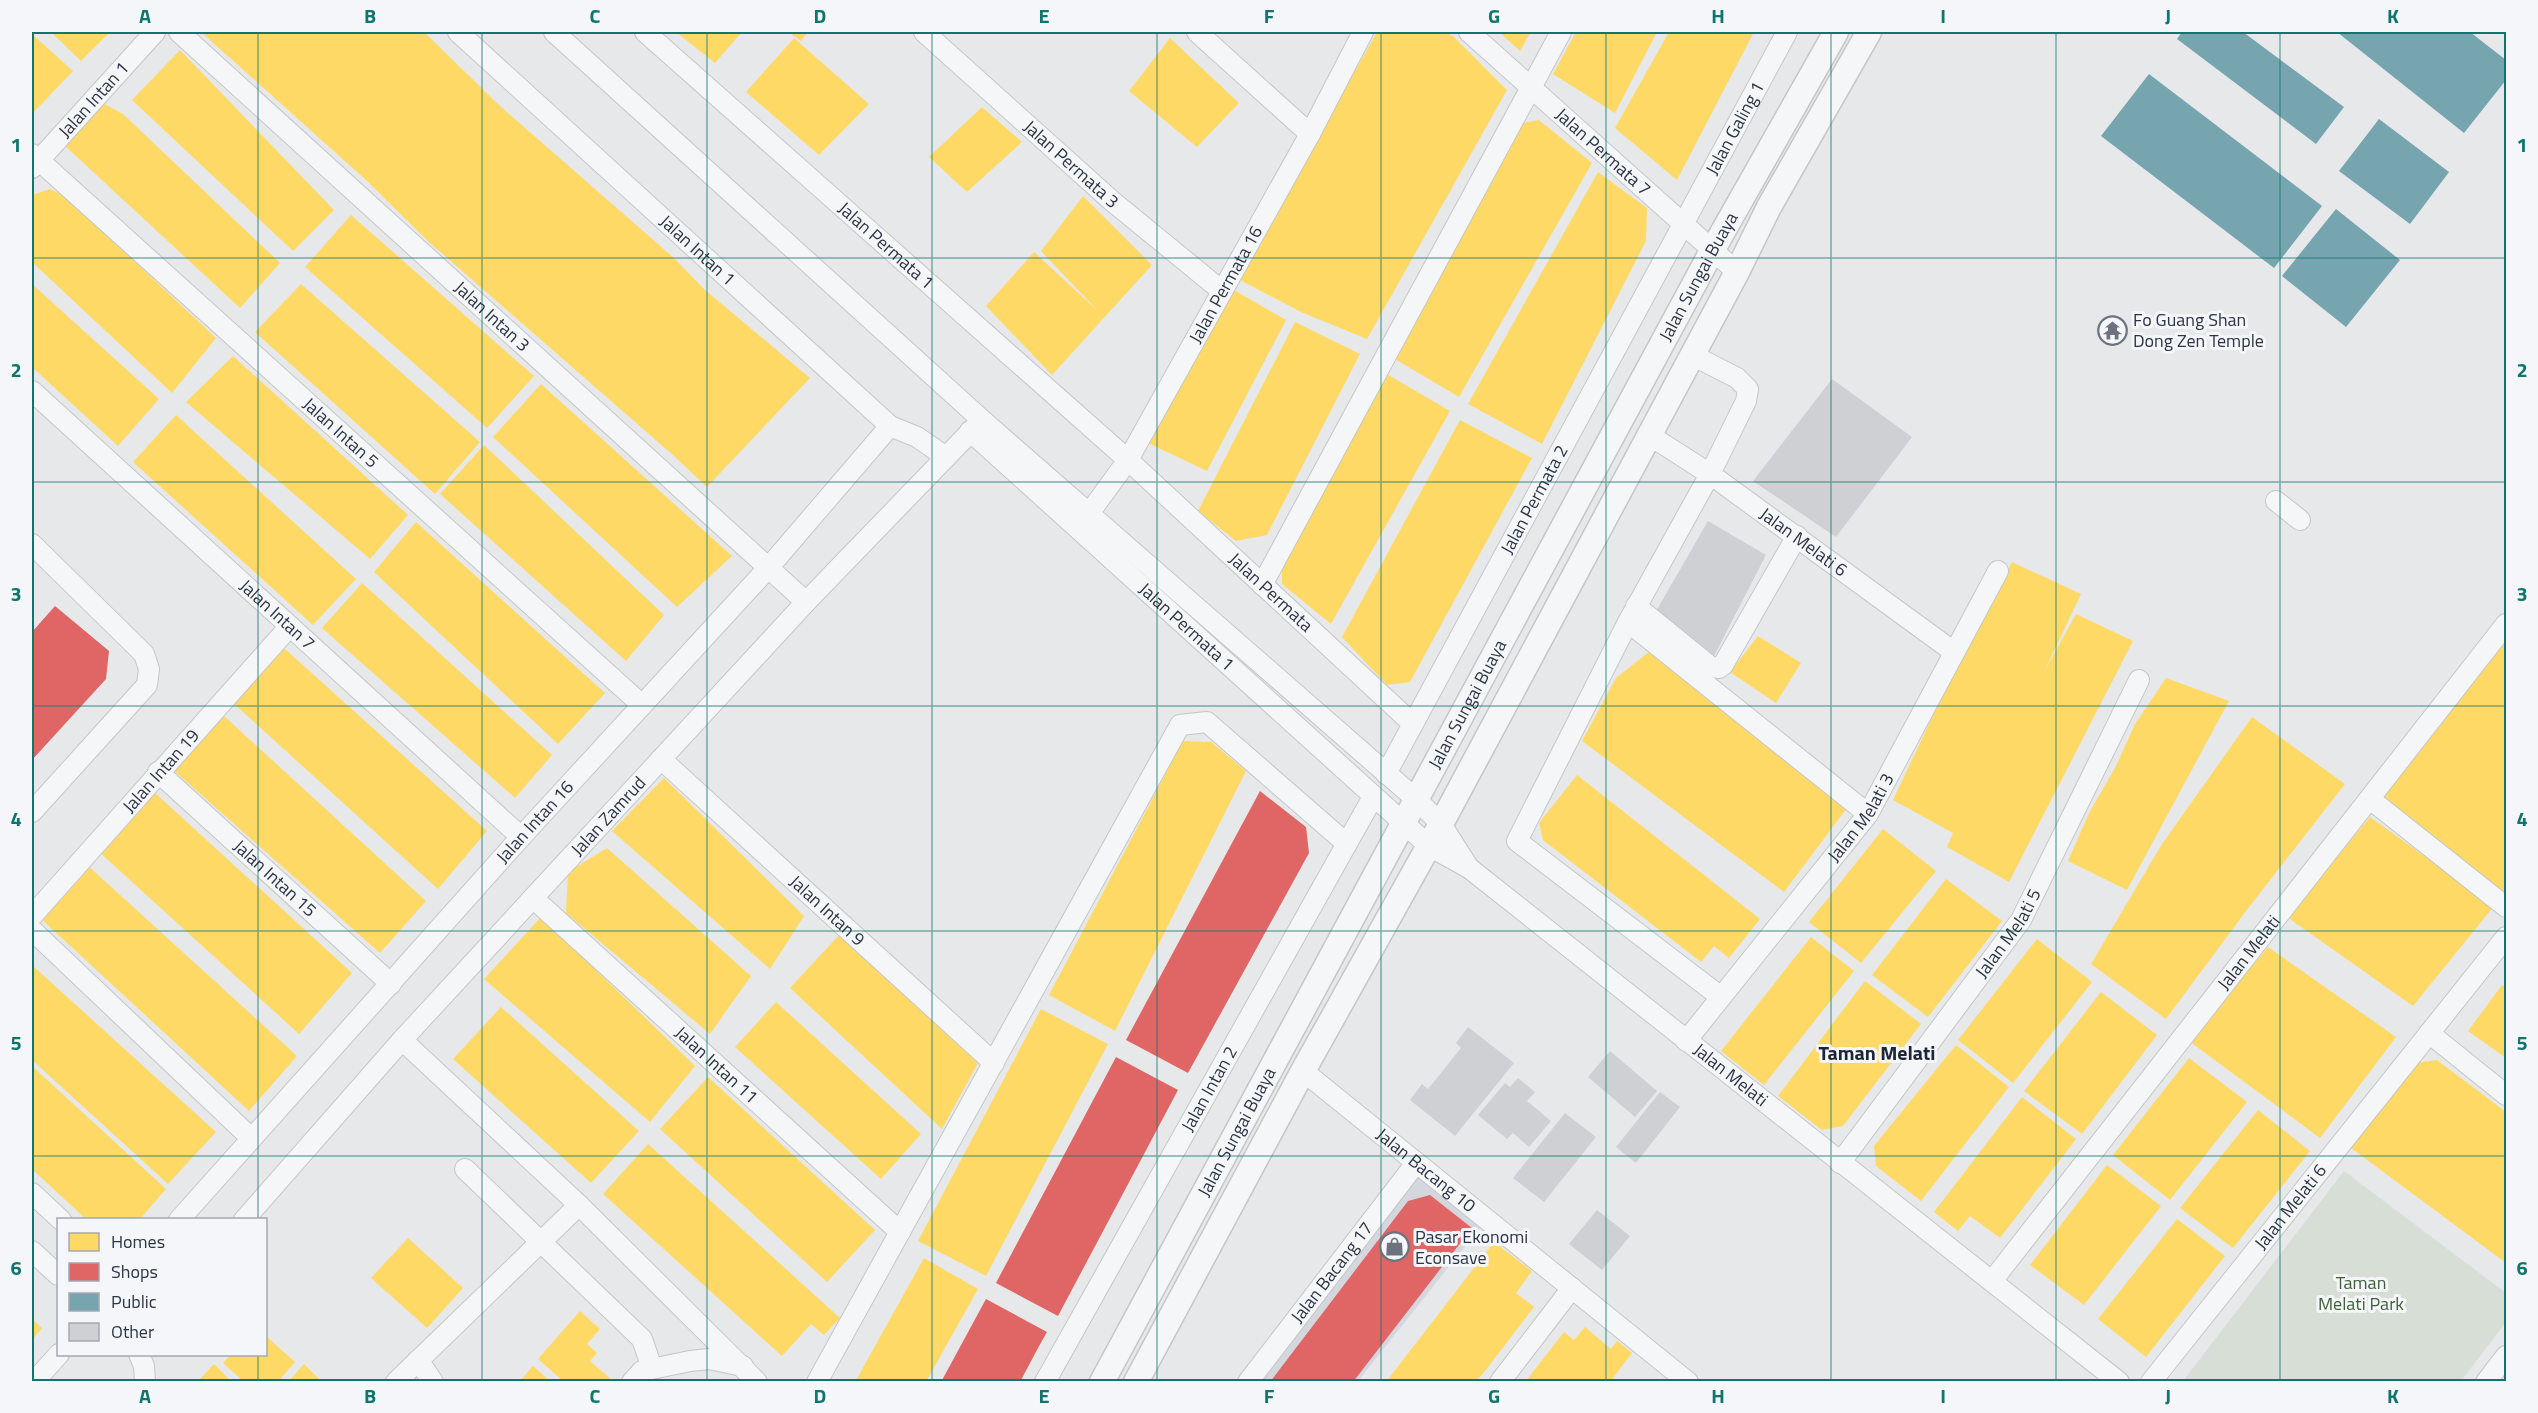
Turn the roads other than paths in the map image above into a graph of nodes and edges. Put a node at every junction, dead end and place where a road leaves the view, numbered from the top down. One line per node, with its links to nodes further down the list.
1 (155, 32): 16 (street, Jalan Intan 1)
2 (179, 32): 34 (street, Jalan Intan 3)
3 (458, 32): 23 (street, Jalan Intan 1)
4 (554, 32): 24 (street, Jalan Permata 1)
5 (645, 32): 27 (street, Jalan Permata 1)
6 (924, 32): 20 (street, Jalan Permata 3)
7 (1197, 32): 15 (street)
8 (1363, 32): 15 (street, Jalan Permata 16)
9 (1469, 32): 14 (street, Jalan Permata 7)
10 (1562, 32): 14 (street)
11 (1786, 32): 17 (street, Jalan Galing 1)
12 (1836, 32): 18 (street, Jalan Sungai Buaya)
13 (1869, 32): 19 (street, Jalan Sungai Buaya)
14 (1530, 87): 17 (street, Jalan Permata 7); 36 (street)
15 (1310, 134): 20 (street, Jalan Permata 16)
16 (34, 160): 43 (street, Jalan Intan 5)
17 (1683, 225): 18 (street, Jalan Permata 7); 44 (street, Jalan Permata 2)
18 (1712, 251): 19 (street, Jalan Permata 7); 50 (street, Jalan Sungai Buaya)
19 (1737, 272): 21 (street, Jalan Sungai Buaya)
20 (1222, 291): 27 (street, Jalan Permata 16)
21 (1692, 355): 25 (street, Jalan Sungai Buaya); 28 (street)
22 (32, 391): 40 (street, Jalan Intan 7)
23 (890, 426): 26 (street, Jalan Intan 1); 34 (street, Jalan Intan 16)
24 (976, 426): 26 (street, Jalan Zamrud); 31 (street, Jalan Permata 1)
25 (1649, 435): 28 (street, Jalan Melati 6); 54 (street, Jalan Sungai Buaya)
26 (946, 457): 37 (street, Jalan Zamrud)
27 (1128, 460): 31 (street, Jalan Permata 16); 36 (street, Jalan Permata)
28 (1710, 474): 32 (street, Jalan Melati 6); 38 (street)
29 (2276, 501): 30 (street)
30 (2300, 520)
31 (1084, 522): 47 (street, Jalan Permata 1); 48 (street, Jalan Permata 1)
32 (1797, 536): 38 (street); 41 (street, Jalan Melati 6)
33 (32, 544): 51 (street)
34 (769, 567): 37 (street, Jalan Intan 3); 43 (street, Jalan Intan 16)
35 (1998, 571): 41 (street, Jalan Melati 3)
36 (1262, 585): 44 (street, Jalan Permata)
37 (806, 602): 45 (street, Jalan Zamrud)
38 (1632, 614): 52 (street); 65 (street)
39 (2506, 624): 49 (street, Jalan Melati)
40 (290, 626): 46 (street, Jalan Intan 19); 55 (street, Jalan Intan 7)
41 (1954, 652): 52 (street, Jalan Melati 3)
42 (2139, 680): 74 (street, Jalan Melati 5)
43 (642, 705): 55 (street, Jalan Intan 16)
44 (1413, 724): 47 (street, Jalan Permata 2)
45 (661, 759): 59 (street, Jalan Zamrud); 69 (street, Jalan Intan 9)
46 (158, 772): 61 (street, Jalan Intan 19); 64 (street, Jalan Intan 15)
47 (1386, 774): 50 (street, Jalan Permata 1)
48 (1373, 797): 53 (street, Jalan Permata 1); 56 (street, Jalan Intan 2)
49 (2370, 798): 60 (street); 85 (street, Jalan Melati)
50 (1416, 800): 53 (street, Jalan Sungai Buaya); 54 (street, Jalan Melati)
51 (32, 812)
52 (1868, 814): 65 (street, Jalan Melati 3)
53 (1404, 824): 57 (street, Jalan Melati); 101 (street, Jalan Sungai Buaya)
54 (1442, 824): 57 (street, Jalan Sungai Buaya); 58 (street, Jalan Melati)
55 (521, 837): 64 (street, Jalan Intan 16)
56 (1347, 844): 69 (street); 100 (street, Jalan Intan 2)
57 (1429, 846): 58 (street, Jalan Melati); 70 (street, Jalan Sungai Buaya)
58 (1468, 868): 68 (street, Jalan Melati)
59 (533, 898): 67 (street, Jalan Zamrud); 81 (street, Jalan Intan 11)
60 (2506, 907)
61 (32, 916)
62 (32, 930): 72 (street)
63 (2506, 937): 66 (street, Jalan Melati 6)
64 (391, 984): 72 (street, Jalan Intan 16)
65 (1721, 997): 68 (street, Jalan Melati 3)
66 (2429, 1033): 71 (street); 107 (street, Jalan Melati 6)
67 (402, 1040): 77 (street); 80 (street, Jalan Zamrud)
68 (1686, 1041): 74 (street, Jalan Melati)
69 (994, 1063): 81 (street)
70 (1303, 1071): 73 (street, Jalan Bacang 10); 102 (street, Jalan Sungai Buaya)
71 (2506, 1095)
72 (251, 1138): 79 (street, Jalan Intan 16)
73 (1416, 1163): 86 (street, Jalan Bacang 10); 103 (street, Jalan Bacang 17)
74 (1840, 1163): 85 (street, Jalan Melati)
75 (465, 1168): 82 (street)
76 (32, 1193): 78 (street)
77 (579, 1205): 82 (street); 91 (street)
78 (59, 1218)
79 (181, 1218)
80 (246, 1218)
81 (900, 1232): 99 (street)
82 (541, 1241): 90 (street); 92 (street)
83 (32, 1251): 84 (street)
84 (57, 1274)
85 (1992, 1281): 106 (street, Jalan Melati)
86 (1572, 1288): 104 (street); 105 (street, Jalan Bacang 10)
87 (57, 1356): 93 (street)
88 (140, 1356): 94 (street)
89 (2506, 1356): 108 (street)
90 (418, 1360): 95 (street); 96 (street)
91 (742, 1366): 92 (street); 98 (street)
92 (652, 1368): 97 (street)
93 (34, 1382)
94 (145, 1382)
95 (396, 1382)
96 (433, 1382)
97 (632, 1382)
98 (758, 1382)
99 (817, 1382)
100 (1045, 1382)
101 (1102, 1382)
102 (1136, 1382)
103 (1248, 1382)
104 (1500, 1382)
105 (1688, 1382)
106 (2119, 1382)
107 (2151, 1382)
108 (2486, 1382)

